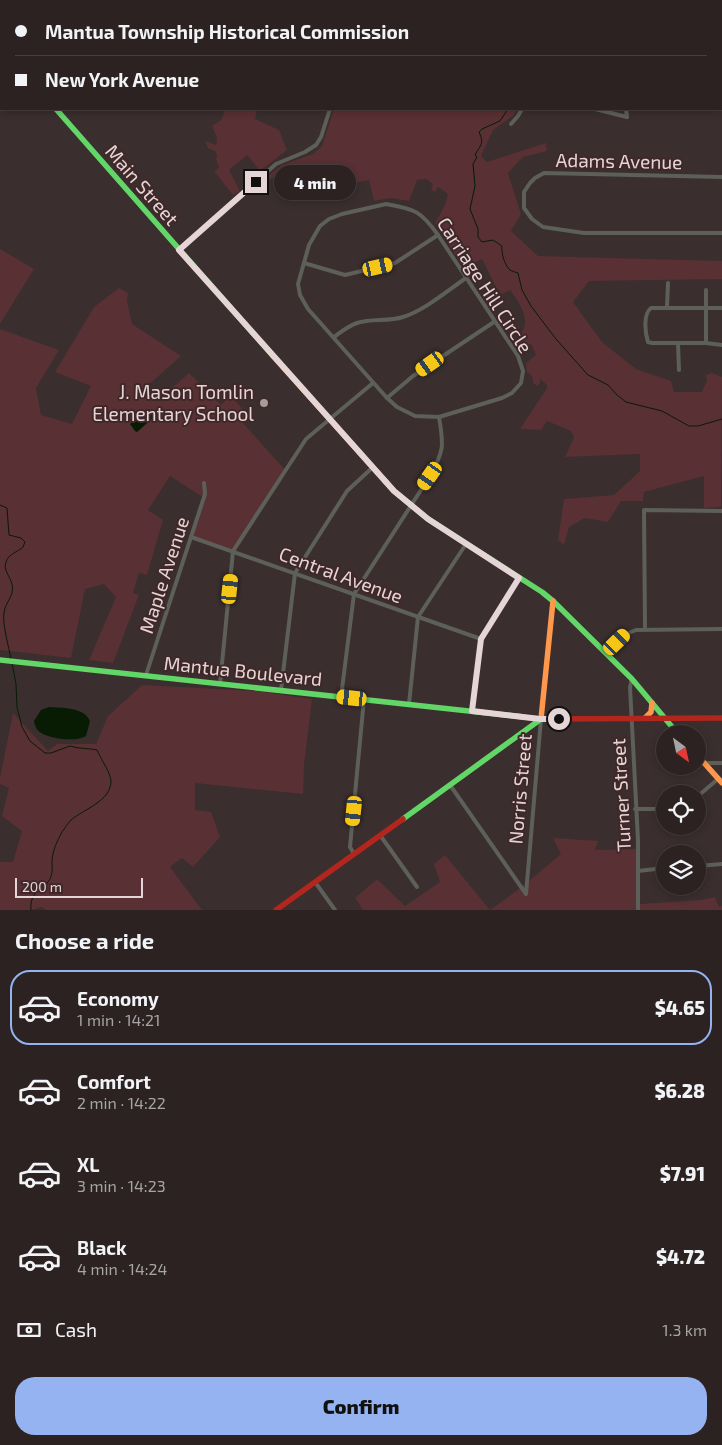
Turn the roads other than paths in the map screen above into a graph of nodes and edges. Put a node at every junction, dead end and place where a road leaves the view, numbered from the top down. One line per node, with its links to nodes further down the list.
1 (57, 110): 10 (main road, Main Street)
2 (330, 110): 10 (street)
3 (521, 110): 6 (street)
4 (599, 110): 5 (street)
5 (626, 110)
6 (511, 124)
7 (722, 176): 8 (street, Adams Avenue)
8 (722, 234)
9 (438, 235): 11 (street); 11 (street, Carriage Hill Circle); 12 (street, Carriage Hill Circle)
10 (179, 250): 27 (main road, Main Street)
11 (304, 263): 19 (street, Carriage Hill Circle)
12 (466, 278): 18 (street, Carriage Hill Circle); 19 (street)
13 (668, 283): 15 (street)
14 (706, 290): 16 (street)
15 (667, 307): 16 (street); 21 (street)
16 (706, 308): 17 (street); 20 (street)
17 (722, 308)
18 (494, 322): 25 (street); 26 (street, Carriage Hill Circle)
19 (334, 338): 24 (street, Carriage Hill Circle)
20 (706, 343): 21 (street); 22 (street)
21 (678, 344): 23 (street)
22 (722, 345)
23 (679, 370)
24 (373, 382): 25 (street, Carriage Hill Circle); 27 (street)
25 (387, 398): 26 (street, Carriage Hill Circle)
26 (439, 418): 30 (street)
27 (329, 419): 28 (main road, Main Street); 34 (street)
28 (372, 468): 30 (main road, Main Street); 35 (street)
29 (204, 483): 32 (street, Maple Avenue)
30 (410, 505): 33 (main road, Main Street); 37 (street)
31 (722, 511): 40 (street)
32 (191, 537): 34 (street, Central Avenue); 45 (street, Maple Avenue)
33 (466, 544): 36 (main road, Main Street); 39 (street)
34 (234, 551): 35 (street, Central Avenue); 47 (street)
35 (295, 573): 37 (street, Central Avenue); 48 (street)
36 (519, 578): 38 (main road, Main Street); 42 (street)
37 (354, 594): 39 (street, Central Avenue); 49 (street)
38 (553, 601): 43 (main road, Main Street); 58 (main road, Norris Street)
39 (418, 617): 42 (street, Central Avenue); 52 (street)
40 (645, 628): 41 (street); 43 (street)
41 (722, 629)
42 (481, 639): 53 (street)
43 (606, 652): 46 (main road, Main Street)
44 (0, 660): 45 (main road, Mantua Boulevard)
45 (146, 675): 47 (main road, Mantua Boulevard)
46 (632, 679): 51 (main road, Main Street); 54 (street, Turner Street)
47 (220, 684): 48 (main road, Mantua Boulevard)
48 (281, 690): 49 (main road, Mantua Boulevard)
49 (341, 694): 50 (main road, Mantua Boulevard)
50 (364, 699): 52 (main road, Mantua Boulevard); 69 (street)
51 (652, 703): 55 (main road); 56 (main road, Main Street)
52 (409, 704): 53 (main road, Mantua Boulevard)
53 (472, 711): 58 (main road, Mantua Boulevard)
54 (631, 718): 55 (main road, Mantua Boulevard); 58 (main road, Mantua Boulevard); 66 (street, Turner Street)
55 (645, 718): 56 (main road, Mantua Boulevard)
56 (665, 718): 57 (main road, Mantua Boulevard); 59 (main road, Main Street)
57 (722, 718)
58 (540, 719): 64 (main road); 64 (street, Norris Street)
59 (671, 725)
60 (706, 763): 61 (street)
61 (722, 763)
62 (706, 765): 63 (main road)
63 (720, 781): 65 (street)
64 (450, 784): 68 (main road)
65 (706, 791)
66 (635, 809): 67 (street); 73 (street, Turner Street)
67 (656, 809)
68 (380, 835): 69 (main road); 75 (street)
69 (354, 854): 74 (main road)
70 (722, 864): 71 (street)
71 (706, 865)
72 (656, 869): 73 (street)
73 (638, 871): 78 (street, Turner Street)
74 (315, 882): 76 (main road); 77 (street)
75 (416, 888)
76 (276, 910)
77 (335, 910)
78 (638, 910)

